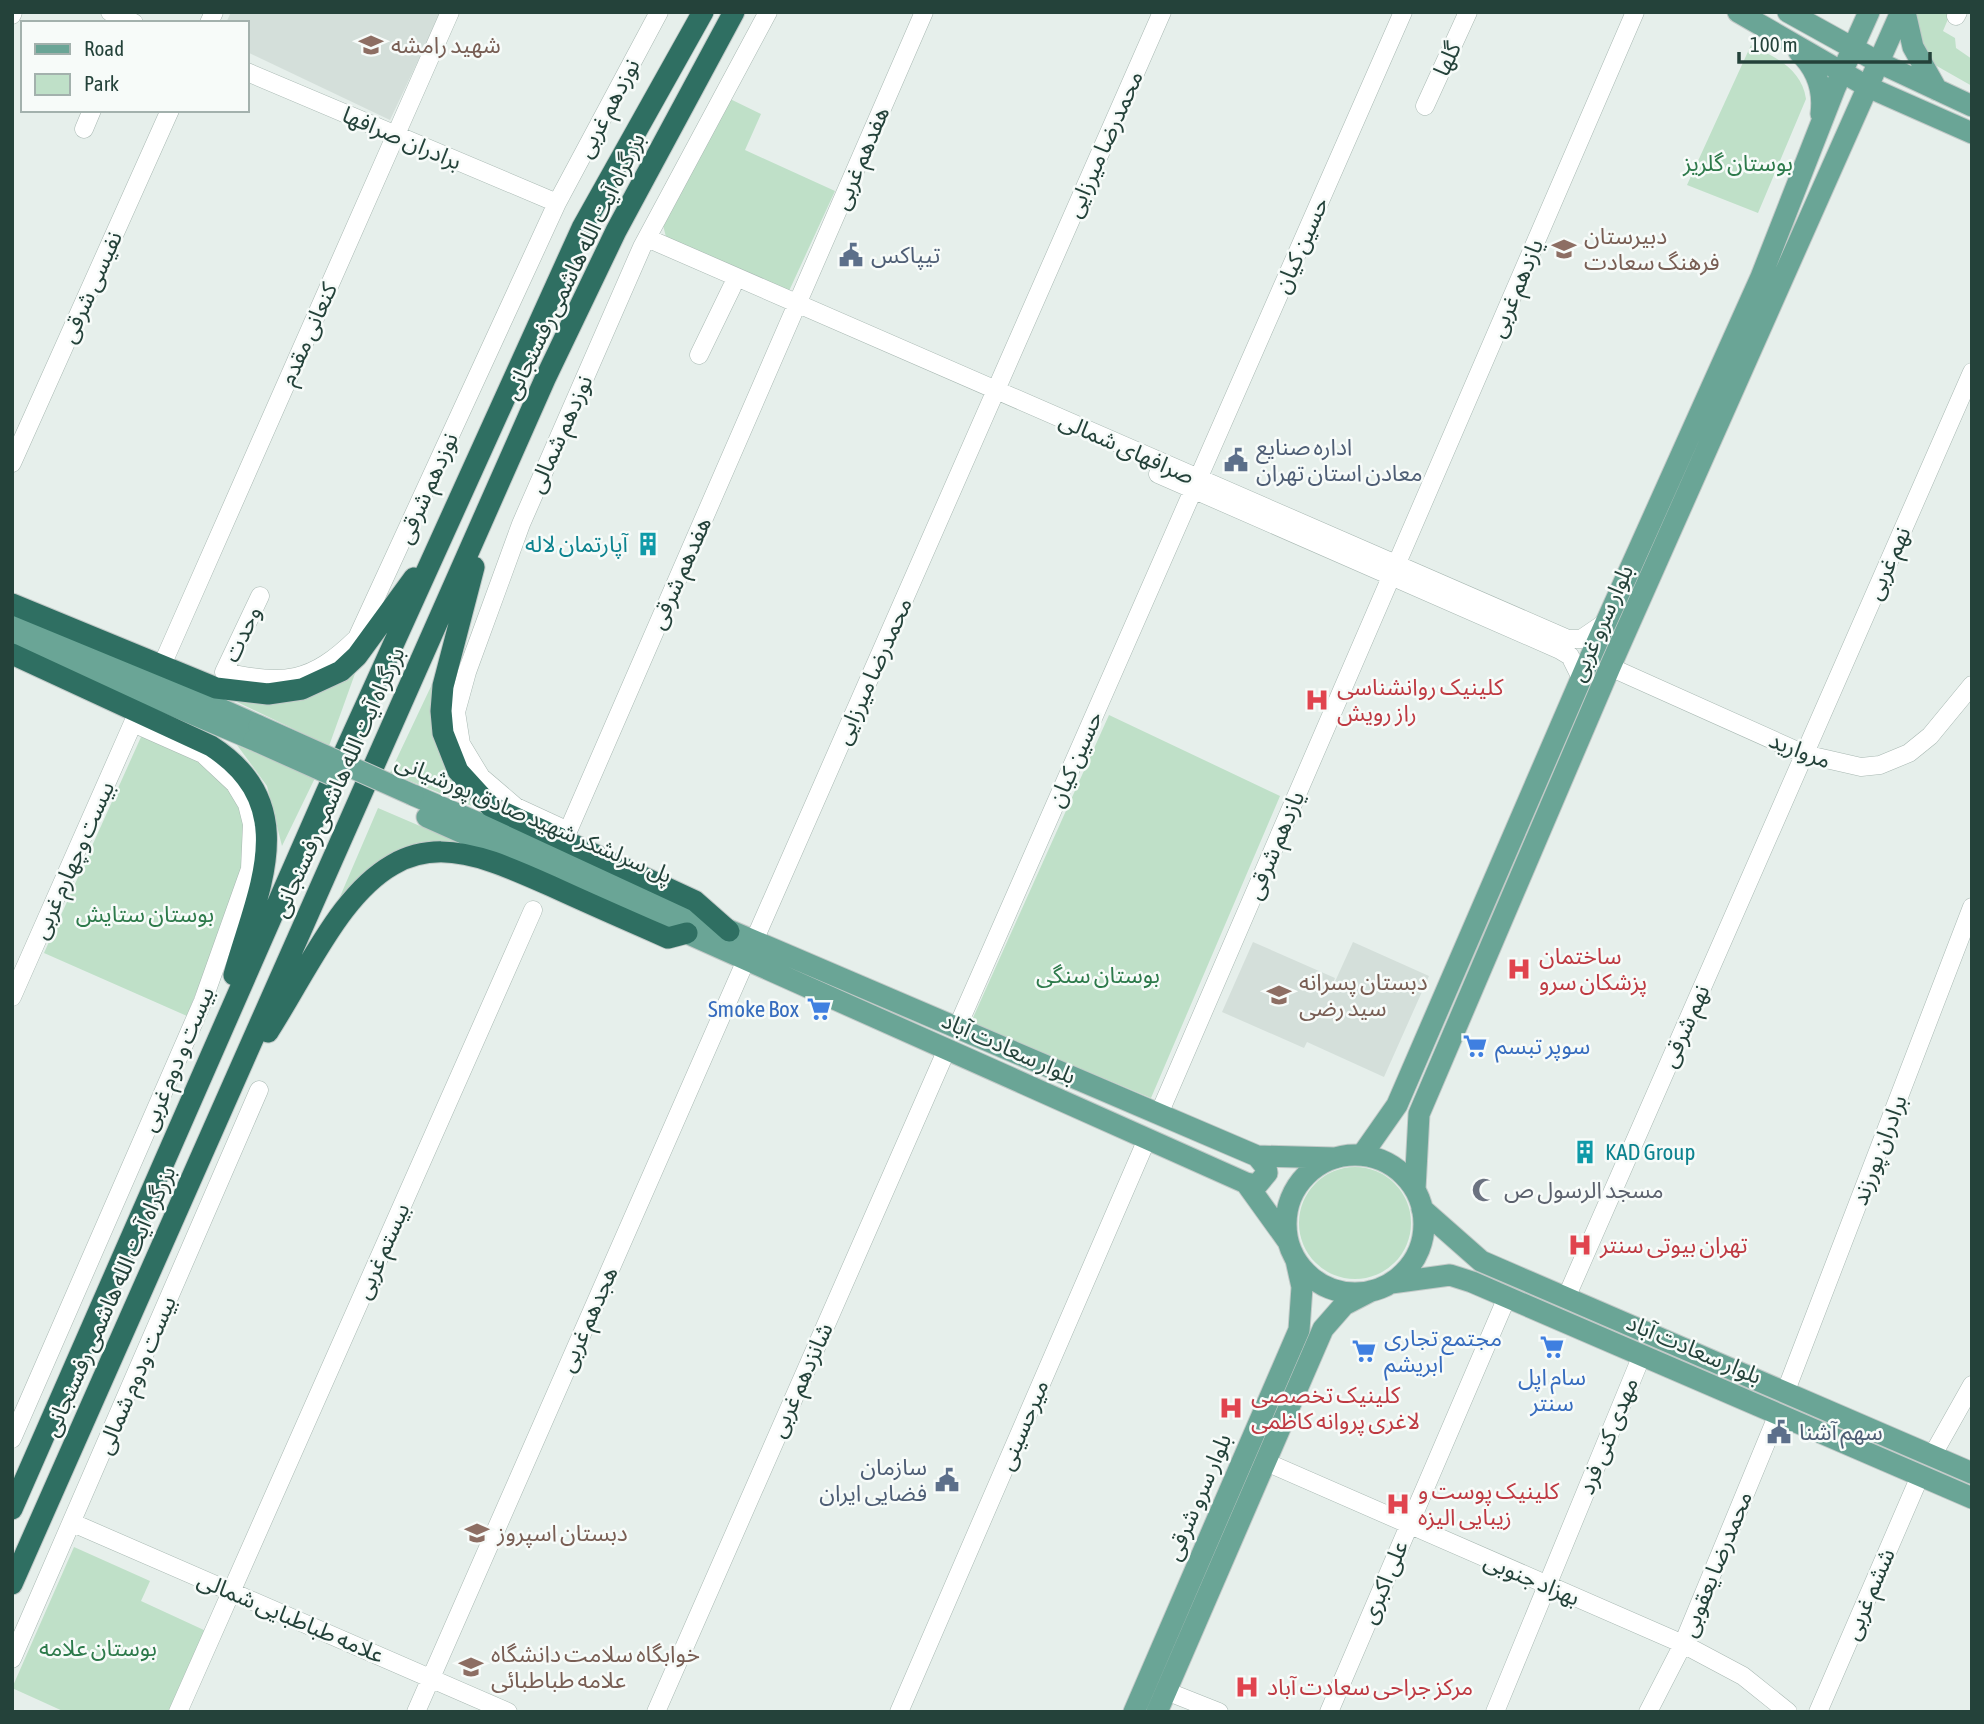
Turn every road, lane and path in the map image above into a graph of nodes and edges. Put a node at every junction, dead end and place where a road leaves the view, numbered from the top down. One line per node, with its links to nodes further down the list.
1 (110, 12): 17 (street)
2 (450, 12): 33 (street, کنعانی مقدم)
3 (659, 12): 36 (street, نوزدهم غربی)
4 (704, 12): 47 (highway, بزرگراه آیت الله هاشمی رفسنجانی)
5 (734, 12): 46 (highway, بزرگراه آیت الله هاشمی رفسنجانی)
6 (768, 12): 38 (street, نوزدهم شمالی)
7 (924, 12): 40 (street, هفدهم غربی)
8 (1162, 12): 43 (street, محمدرضا میرزایی)
9 (1403, 12): 45 (street, حسین کیان)
10 (1468, 12): 25 (street, گلها)
11 (1635, 12): 48 (street, یازدهم غربی)
12 (1738, 12): 18 (main road)
13 (1812, 12): 16 (main road)
14 (1869, 12): 19 (main road)
15 (1903, 12): 20 (main road); 24 (main road)
16 (1789, 13): 19 (main road)
17 (132, 20)
18 (1785, 39): 22 (main road); 31 (main road)
19 (1853, 49): 20 (main road); 22 (main road, بلوار سرو غربی)
20 (1880, 62): 23 (main road, بلوار سرو غربی); 24 (main road)
21 (248, 72): 33 (street, برادران صرافها)
22 (1842, 73): 23 (main road); 31 (main road, بلوار سرو غربی)
23 (1868, 87): 29 (main road); 34 (main road, بلوار سرو غربی)
24 (1937, 90): 26 (main road)
25 (1425, 106)
26 (1972, 106)
27 (91, 112): 30 (street)
28 (169, 112): 44 (street, نفیسی شرقی)
29 (1924, 112): 32 (main road); 34 (main road)
30 (84, 129)
31 (1818, 132): 35 (main road, بلوار سرو غربی)
32 (1972, 133)
33 (396, 135): 36 (street, برادران صرافها); 55 (street, کنعانی مقدم)
34 (1842, 140): 37 (main road, بلوار سرو غربی)
35 (1794, 195): 37 (main road); 52 (main road, بلوار سرو غربی)
36 (557, 203): 57 (street, نوزدهم شرقی)
37 (1814, 204): 56 (main road, بلوار سرو غربی)
38 (644, 243): 39 (street, صرافهای شمالی); 40 (street, صرافهای شمالی); 64 (street, نوزدهم شمالی)
39 (732, 288): 40 (street, صرافهای شمالی); 41 (street)
40 (795, 309): 43 (street, صرافهای شمالی); 64 (street, هفدهم شرقی)
41 (699, 355)
42 (1972, 372): 62 (street, نهم غربی)
43 (993, 396): 45 (street, صرافهای شمالی); 69 (street, محمدرضا میرزایی)
44 (13, 459)
45 (1196, 484): 48 (street, صرافهای شمالی); 71 (street, حسین کیان)
46 (486, 516): 67 (highway); 75 (highway, بزرگراه آیت الله هاشمی رفسنجانی)
47 (445, 533): 50 (highway); 72 (highway, بزرگراه آیت الله هاشمی رفسنجانی)
48 (1394, 570): 52 (street, صرافهای شمالی); 58 (street, صرافهای شمالی); 76 (street, یازدهم شرقی)
49 (260, 596): 57 (street, وحدت)
50 (12, 604)
51 (12, 616): 61 (main road, پل سرلشکر شهید صادق پورشیانی)
52 (1606, 622): 58 (main road, بلوار سرو غربی)
53 (12, 637): 61 (main road, پل سرلشکر شهید صادق پورشیانی)
54 (12, 654): 72 (highway)
55 (166, 656)
56 (1610, 667): 62 (street, مروارید); 82 (main road, بلوار سرو غربی)
57 (224, 672)
58 (1581, 678): 78 (main road, بلوار سرو غربی)
59 (1972, 685): 62 (street, مروارید)
60 (133, 723): 70 (street, بیست وچهارم غربی); 94 (street, بیست و دوم غربی)
61 (257, 733): 63 (main road, پل سرلشکر شهید صادق پورشیانی, bridge)
62 (1804, 754): 87 (street, نهم شرقی)
63 (410, 801): 67 (main road, پل سرلشکر شهید صادق پورشیانی); 68 (main road, پل سرلشکر شهید صادق پورشیانی)
64 (568, 831)
65 (1972, 907): 91 (street, برادران پورزند)
66 (533, 910): 105 (street, بیستم غربی)
67 (729, 931): 69 (main road, بلوار سعادت آباد)
68 (687, 933): 69 (main road, بلوار سعادت آباد); 75 (highway)
69 (750, 951): 71 (main road, بلوار سعادت آباد); 73 (main road, بلوار سعادت آباد); 108 (street, هجدهم غربی)
70 (12, 997)
71 (957, 1028): 76 (main road, بلوار سعادت آباد)
72 (215, 1043): 100 (highway, بزرگراه آیت الله هاشمی رفسنجانی)
73 (947, 1049): 77 (main road, بلوار سعادت آباد); 113 (street, شانزدهم غربی)
74 (259, 1090): 101 (street, بیست ودوم شمالی)
75 (230, 1093): 103 (highway, بزرگراه آیت الله هاشمی رفسنجانی)
76 (1159, 1114): 79 (main road, بلوار سعادت آباد)
77 (1147, 1139): 81 (main road, بلوار سعادت آباد); 114 (street, میرحسینی)
78 (1362, 1155): 80 (main road); 82 (main road)
79 (1257, 1156): 80 (main road, بلوار سعادت آباد); 81 (main road)
80 (1335, 1158): 83 (main road)
81 (1246, 1183): 83 (main road)
82 (1419, 1199): 85 (main road); 87 (main road, بلوار سعادت آباد)
83 (1287, 1240): 84 (main road)
84 (1296, 1260): 85 (main road); 115 (main road, بلوار سرو شرقی)
85 (1381, 1287): 86 (main road, بلوار سعادت آباد); 96 (main road, بلوار سرو شرقی)
86 (1507, 1297): 88 (main road, بلوار سعادت آباد); 102 (street, علی اکبری)
87 (1566, 1298): 89 (main road, بلوار سعادت آباد)
88 (1642, 1355): 92 (main road, بلوار سعادت آباد); 104 (street, مهدی کنی فرد)
89 (1750, 1377): 91 (main road, بلوار سعادت آباد); 92 (main road)
90 (1972, 1385): 95 (street)
91 (1785, 1392): 95 (main road, بلوار سعادت آباد)
92 (1737, 1397): 93 (main road, بلوار سعادت آباد)
93 (1778, 1414): 98 (main road, بلوار سعادت آباد); 106 (street, محمدرضا یعقوبی)
94 (12, 1438)
95 (1932, 1456): 97 (main road, بلوار سعادت آباد)
96 (1266, 1462): 102 (street, بهزاد جنوبی); 109 (main road, بلوار سرو شرقی)
97 (1972, 1473)
98 (1920, 1476): 99 (main road, بلوار سعادت آباد); 122 (street, ششم غربی)
99 (1972, 1498)
100 (12, 1509)
101 (73, 1523): 105 (street, علامه طباطبایی شمالی); 107 (street, بیست ودوم شمالی)
102 (1409, 1525): 104 (street, بهزاد جنوبی); 118 (street, علی اکبری)
103 (12, 1584)
104 (1547, 1586): 106 (street, بهزاد جنوبی); 119 (street, مهدی کنی فرد)
105 (231, 1592): 108 (street, علامه طباطبایی شمالی); 110 (street, بیستم غربی)
106 (1683, 1644): 120 (street, محمدرضا یعقوبی); 121 (street, بهزاد جنوبی)
107 (12, 1659)
108 (430, 1678): 111 (street, هجدهم غربی); 112 (street, علامه طباطبایی شمالی)
109 (1162, 1700): 116 (street); 117 (street)
110 (178, 1712)
111 (416, 1712)
112 (508, 1712)
113 (656, 1712)
114 (899, 1712)
115 (1134, 1712)
116 (1198, 1712)
117 (1219, 1712)
118 (1329, 1712)
119 (1495, 1712)
120 (1648, 1712)
121 (1788, 1712)
122 (1818, 1712)

